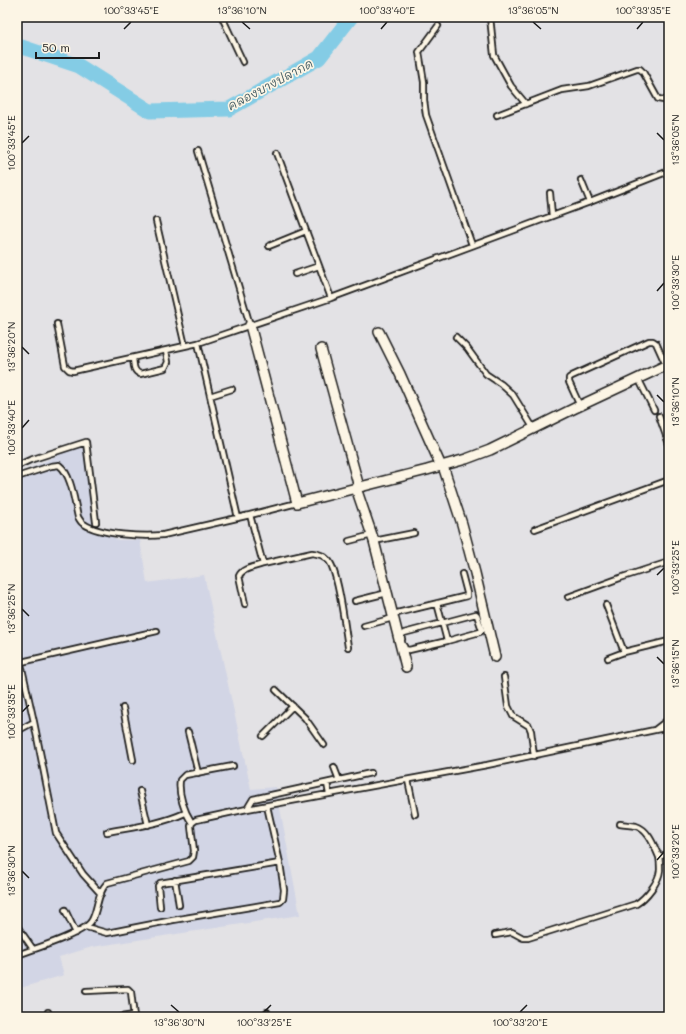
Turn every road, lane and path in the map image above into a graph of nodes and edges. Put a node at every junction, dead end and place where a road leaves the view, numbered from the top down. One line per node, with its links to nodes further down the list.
1 (222, 17): 4 (lane)
2 (490, 17): 6 (lane)
3 (438, 26): 18 (lane)
4 (243, 62)
5 (664, 100): 6 (lane)
6 (526, 104): 7 (lane)
7 (497, 115)
8 (198, 151): 23 (lane)
9 (276, 153): 16 (lane)
10 (669, 171): 13 (lane)
11 (581, 180): 13 (lane)
12 (550, 193): 14 (lane)
13 (590, 202): 14 (lane)
14 (552, 216): 18 (lane)
15 (156, 221): 27 (lane)
16 (306, 231): 17 (lane); 19 (lane)
17 (269, 246)
18 (472, 246): 21 (lane)
19 (319, 266): 20 (lane); 21 (lane)
20 (296, 274)
21 (330, 298): 23 (lane)
22 (57, 324): 30 (lane)
23 (250, 325): 26 (lane); 45 (street)
24 (378, 332): 41 (street)
25 (456, 337): 38 (lane)
26 (198, 343): 27 (lane); 34 (lane)
27 (186, 346): 29 (lane)
28 (321, 349): 44 (street)
29 (166, 351): 30 (lane); 30 (lane)
30 (133, 358)
31 (667, 365): 32 (street); 35 (lane)
32 (638, 378): 35 (street); 36 (lane)
33 (232, 389): 34 (lane)
34 (210, 396): 47 (lane)
35 (580, 406): 38 (street)
36 (654, 410)
37 (659, 416): 39 (lane)
38 (534, 429): 41 (street)
39 (669, 444)
40 (17, 466): 48 (lane)
41 (442, 466): 44 (street); 71 (street)
42 (17, 477): 47 (lane)
43 (669, 480): 49 (lane)
44 (357, 487): 45 (street); 51 (street)
45 (297, 503): 46 (lane)
46 (250, 515): 47 (lane); 54 (lane)
47 (238, 518)
48 (96, 522)
49 (535, 529)
50 (414, 533): 51 (lane)
51 (373, 538): 52 (lane); 56 (street)
52 (349, 541)
53 (669, 562): 57 (lane)
54 (263, 564): 60 (lane); 69 (lane)
55 (462, 574): 59 (lane)
56 (387, 593): 58 (lane); 62 (street)
57 (568, 597)
58 (355, 601)
59 (437, 603): 62 (lane); 63 (lane)
60 (245, 604)
61 (606, 605): 70 (lane)
62 (393, 616): 64 (lane); 74 (street)
63 (442, 623): 66 (lane); 66 (lane); 66 (lane)
64 (364, 626)
65 (157, 631): 73 (lane)
66 (447, 641)
67 (669, 641): 70 (lane)
68 (17, 646): 73 (lane)
69 (348, 647)
70 (624, 652): 72 (lane)
71 (495, 657)
72 (608, 658)
73 (19, 663): 80 (lane)
74 (406, 667)
75 (504, 677): 87 (lane)
76 (276, 690): 77 (lane)
77 (293, 706): 85 (lane); 86 (lane)
78 (123, 708): 88 (lane)
79 (669, 719): 82 (lane)
80 (34, 722): 83 (lane); 110 (lane)
81 (669, 727): 82 (lane)
82 (655, 730): 87 (lane)
83 (17, 731)
84 (188, 732): 91 (lane)
85 (263, 736)
86 (324, 745)
87 (534, 756): 94 (lane)
88 (133, 760)
89 (233, 766): 91 (lane)
90 (334, 767): 93 (lane)
91 (198, 773): 100 (lane)
92 (371, 773): 93 (lane)
93 (339, 780): 95 (lane)
94 (408, 780): 97 (lane); 101 (lane)
95 (327, 783): 97 (lane); 99 (lane)
96 (140, 791): 104 (lane)
97 (329, 794): 98 (lane)
98 (267, 806): 99 (lane); 108 (lane)
99 (248, 809): 102 (lane)
100 (186, 813): 102 (lane); 104 (lane)
101 (415, 814)
102 (192, 823): 110 (lane)
103 (620, 824): 107 (lane)
104 (148, 825): 105 (lane)
105 (107, 832)
106 (669, 853): 107 (lane)
107 (659, 857): 117 (lane)
108 (280, 863): 109 (lane); 115 (lane)
109 (174, 880): 111 (lane); 112 (lane)
110 (101, 894): 115 (lane)
111 (179, 905)
112 (160, 907)
113 (65, 910): 116 (lane)
114 (17, 926): 118 (lane)
115 (86, 927): 116 (lane)
116 (76, 932): 118 (lane)
117 (495, 935)
118 (33, 949): 119 (lane)
119 (17, 955)
120 (86, 991): 121 (lane)
121 (134, 1016): 122 (lane)
122 (121, 1017)

